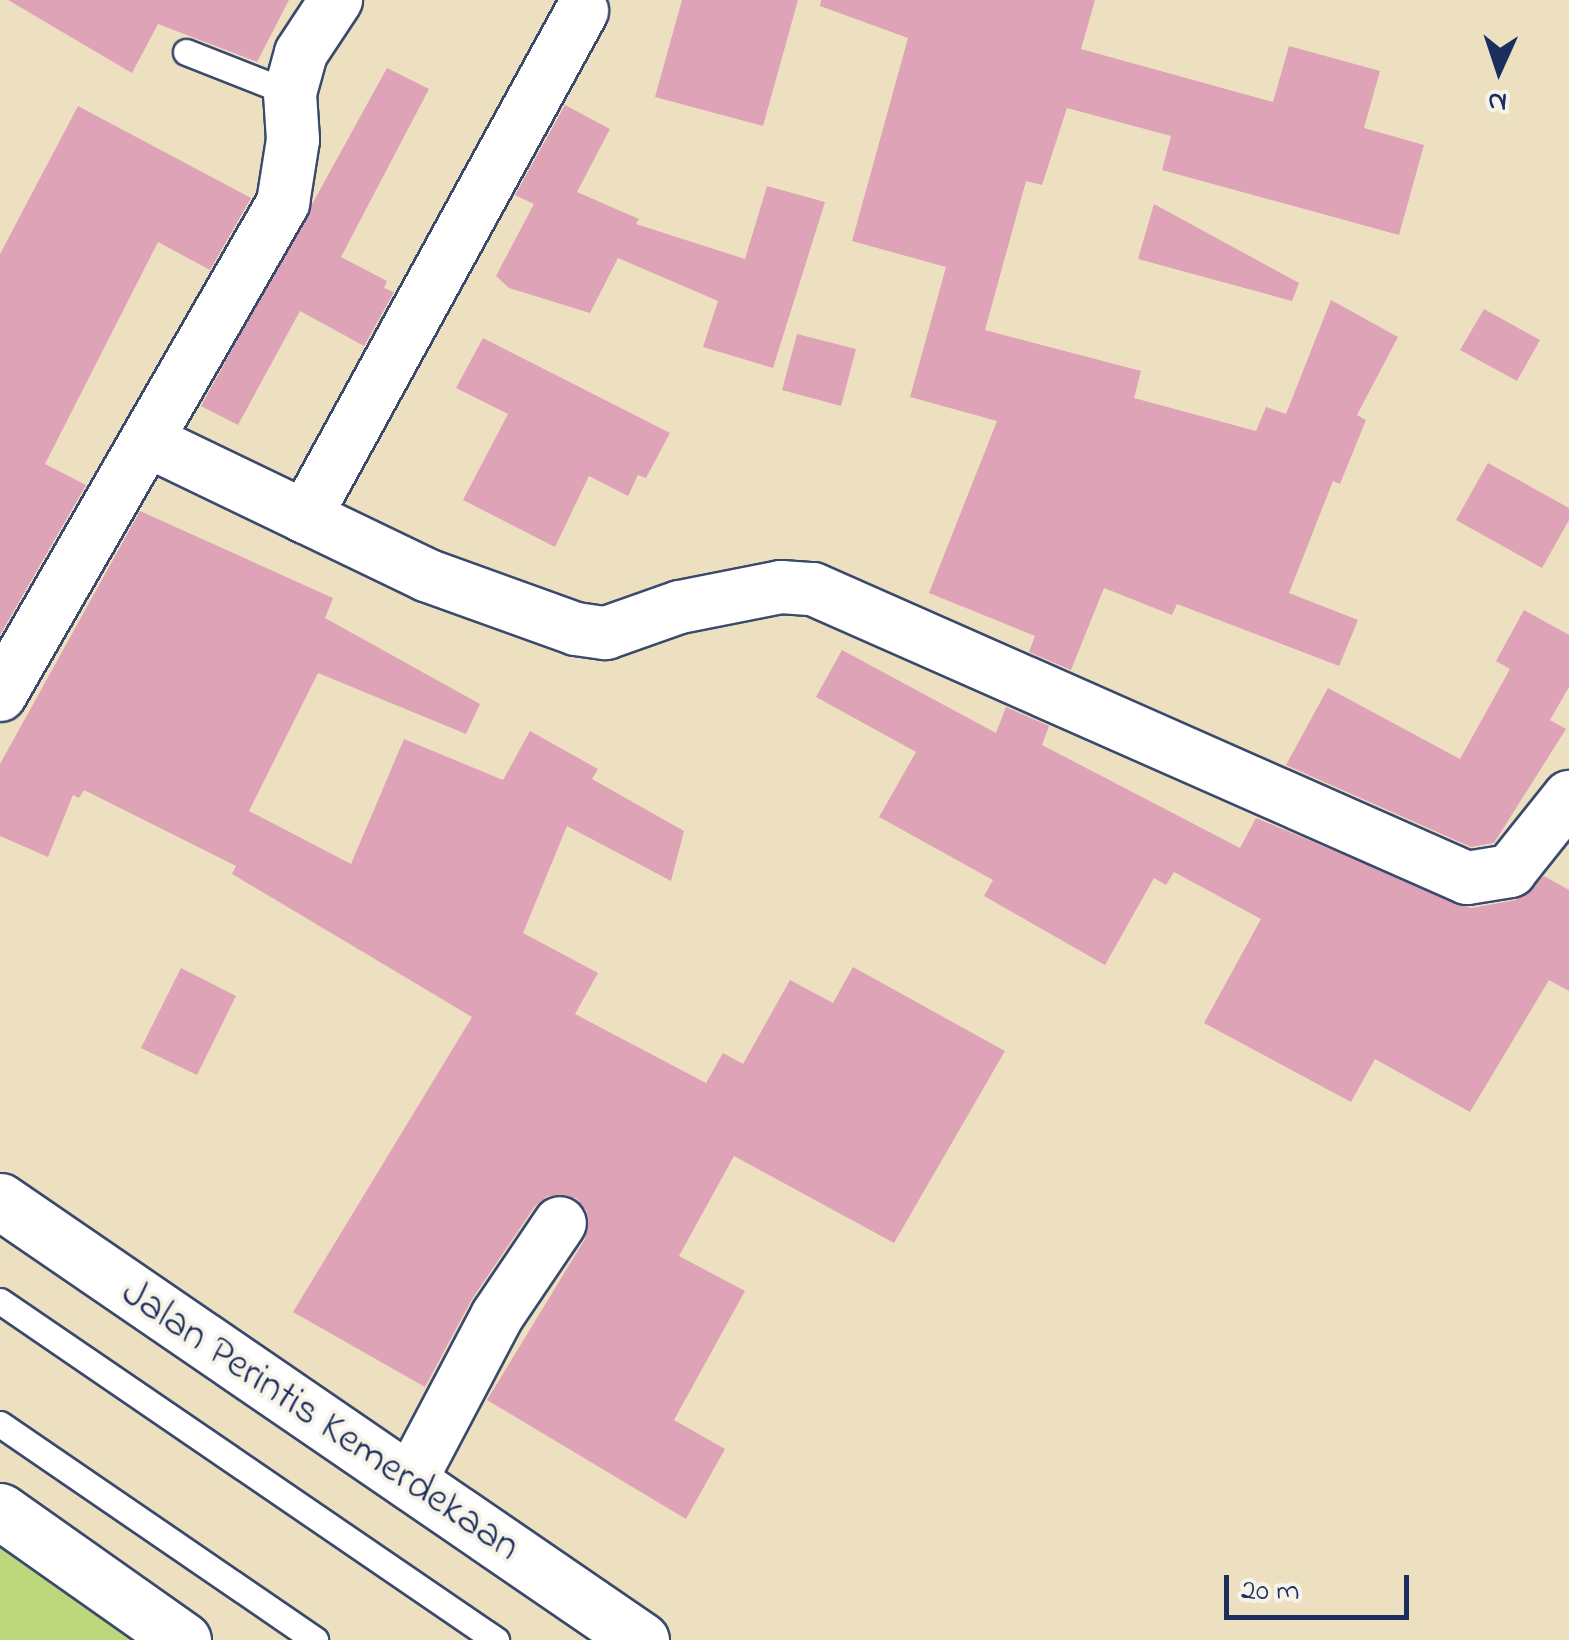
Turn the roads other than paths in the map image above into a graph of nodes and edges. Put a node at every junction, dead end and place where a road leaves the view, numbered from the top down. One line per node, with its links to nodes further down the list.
1 (336, 0): 4 (street)
2 (582, 11): 6 (street)
3 (186, 52): 4 (lane)
4 (290, 94): 5 (street)
5 (148, 441): 6 (street); 7 (street)
6 (305, 518): 8 (street)
7 (0, 696)
8 (1569, 797)
9 (0, 1201): 13 (highway, Jalan Perintis Kemerdekaan)
10 (560, 1223): 13 (street)
11 (0, 1301): 17 (lane)
12 (0, 1424): 16 (lane)
13 (409, 1483): 18 (highway, Jalan Perintis Kemerdekaan)
14 (0, 1511): 15 (highway)
15 (183, 1640)
16 (315, 1640)
17 (496, 1640)
18 (641, 1640)

